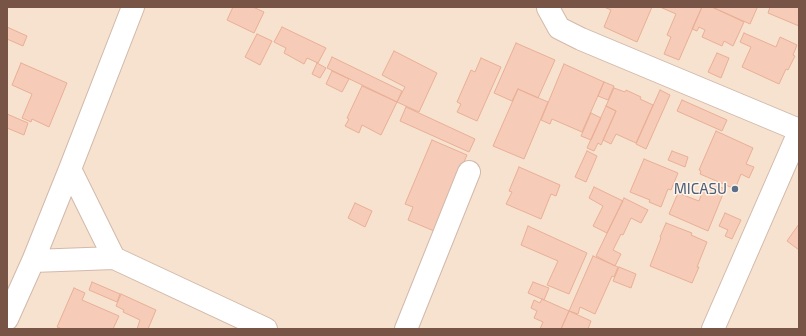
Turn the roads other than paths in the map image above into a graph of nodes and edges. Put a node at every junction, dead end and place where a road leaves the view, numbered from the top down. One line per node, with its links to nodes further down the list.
1 (133, 7): 4 (street)
2 (548, 7): 3 (street)
3 (799, 131): 11 (street)
4 (70, 169): 6 (street); 7 (street)
5 (470, 172): 10 (street)
6 (114, 258): 7 (street); 9 (street)
7 (33, 261): 8 (street)
8 (7, 319)
9 (266, 329)
10 (406, 329)
11 (713, 329)

